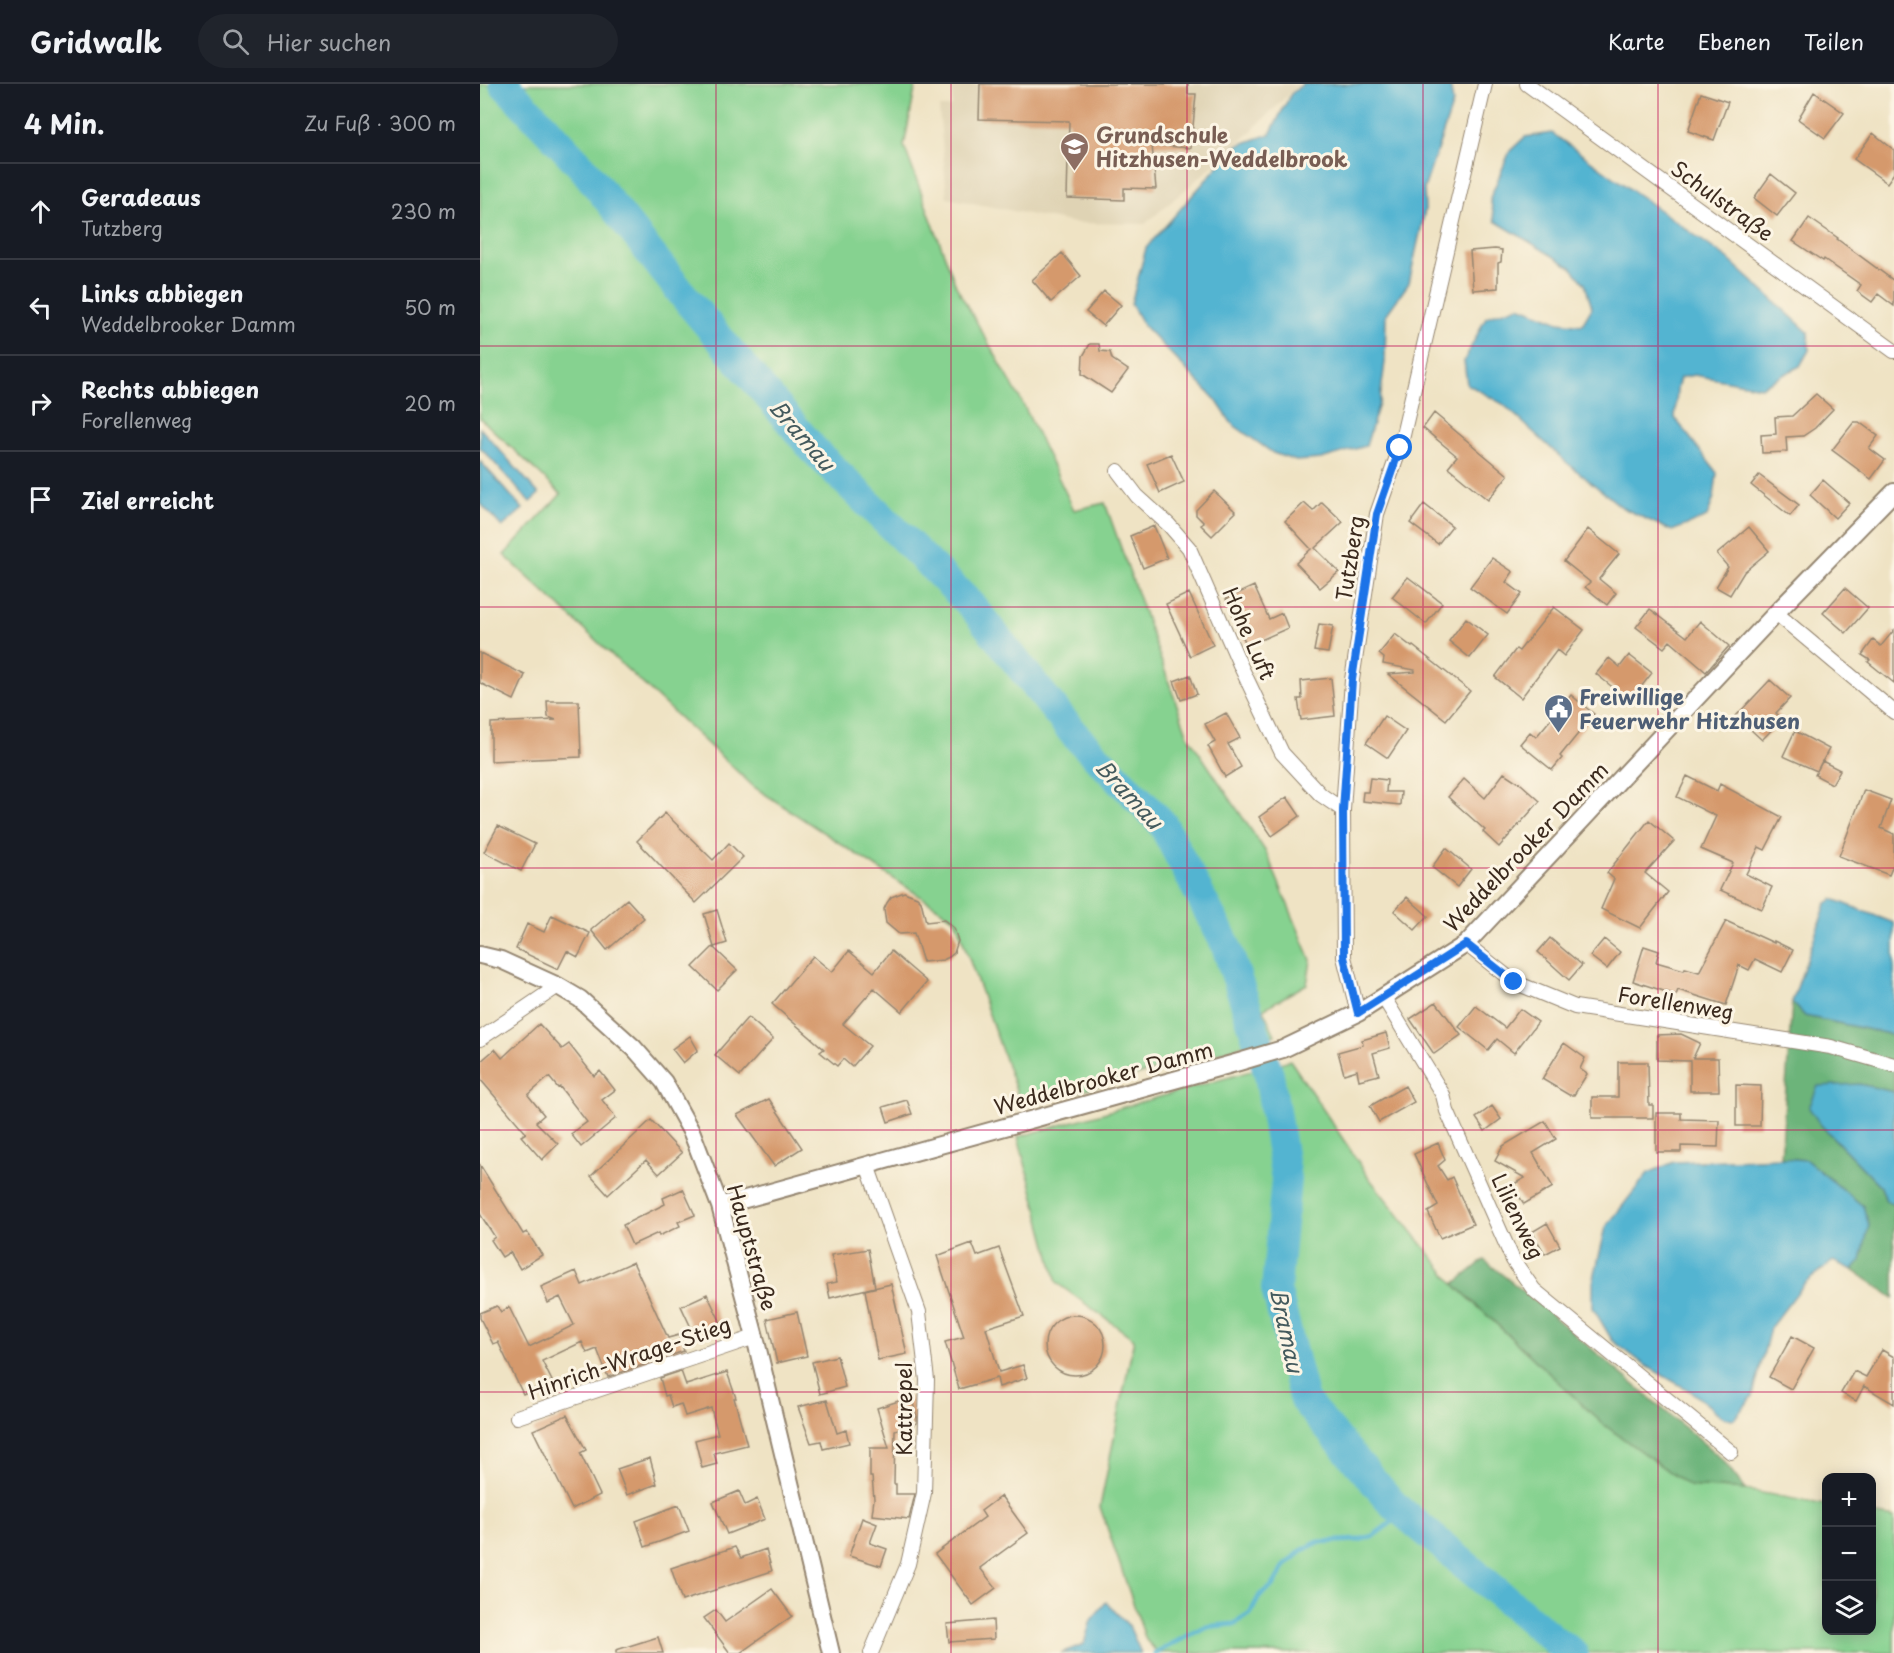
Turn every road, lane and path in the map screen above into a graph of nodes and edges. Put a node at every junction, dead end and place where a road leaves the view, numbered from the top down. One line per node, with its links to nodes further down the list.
1 (1485, 84): 8 (street, Tutzberg)
2 (1527, 84): 3 (street, Schulstraße)
3 (1894, 351)
4 (1118, 471): 8 (street, Hohe Luft)
5 (1894, 492): 6 (street, Weddelbrooker Damm)
6 (1776, 613): 7 (street); 9 (street, Weddelbrooker Damm)
7 (1894, 712)
8 (1343, 810): 13 (street, Tutzberg)
9 (1466, 944): 12 (street, Weddelbrooker Damm); 15 (street, Forellenweg)
10 (480, 955): 11 (street, Hauptstraße)
11 (558, 986): 14 (street); 17 (street, Hauptstraße)
12 (1384, 998): 13 (street, Weddelbrooker Damm); 20 (street, Lilienweg)
13 (1358, 1013): 16 (street, Weddelbrooker Damm)
14 (480, 1039)
15 (1894, 1065)
16 (867, 1165): 17 (street, Weddelbrooker Damm); 22 (street, Kattrepel)
17 (720, 1206): 18 (street, Hauptstraße)
18 (755, 1337): 19 (street, Hinrich-Wrage-Stieg); 21 (street, Hauptstraße)
19 (517, 1417)
20 (1731, 1452)
21 (831, 1653)
22 (871, 1653)

